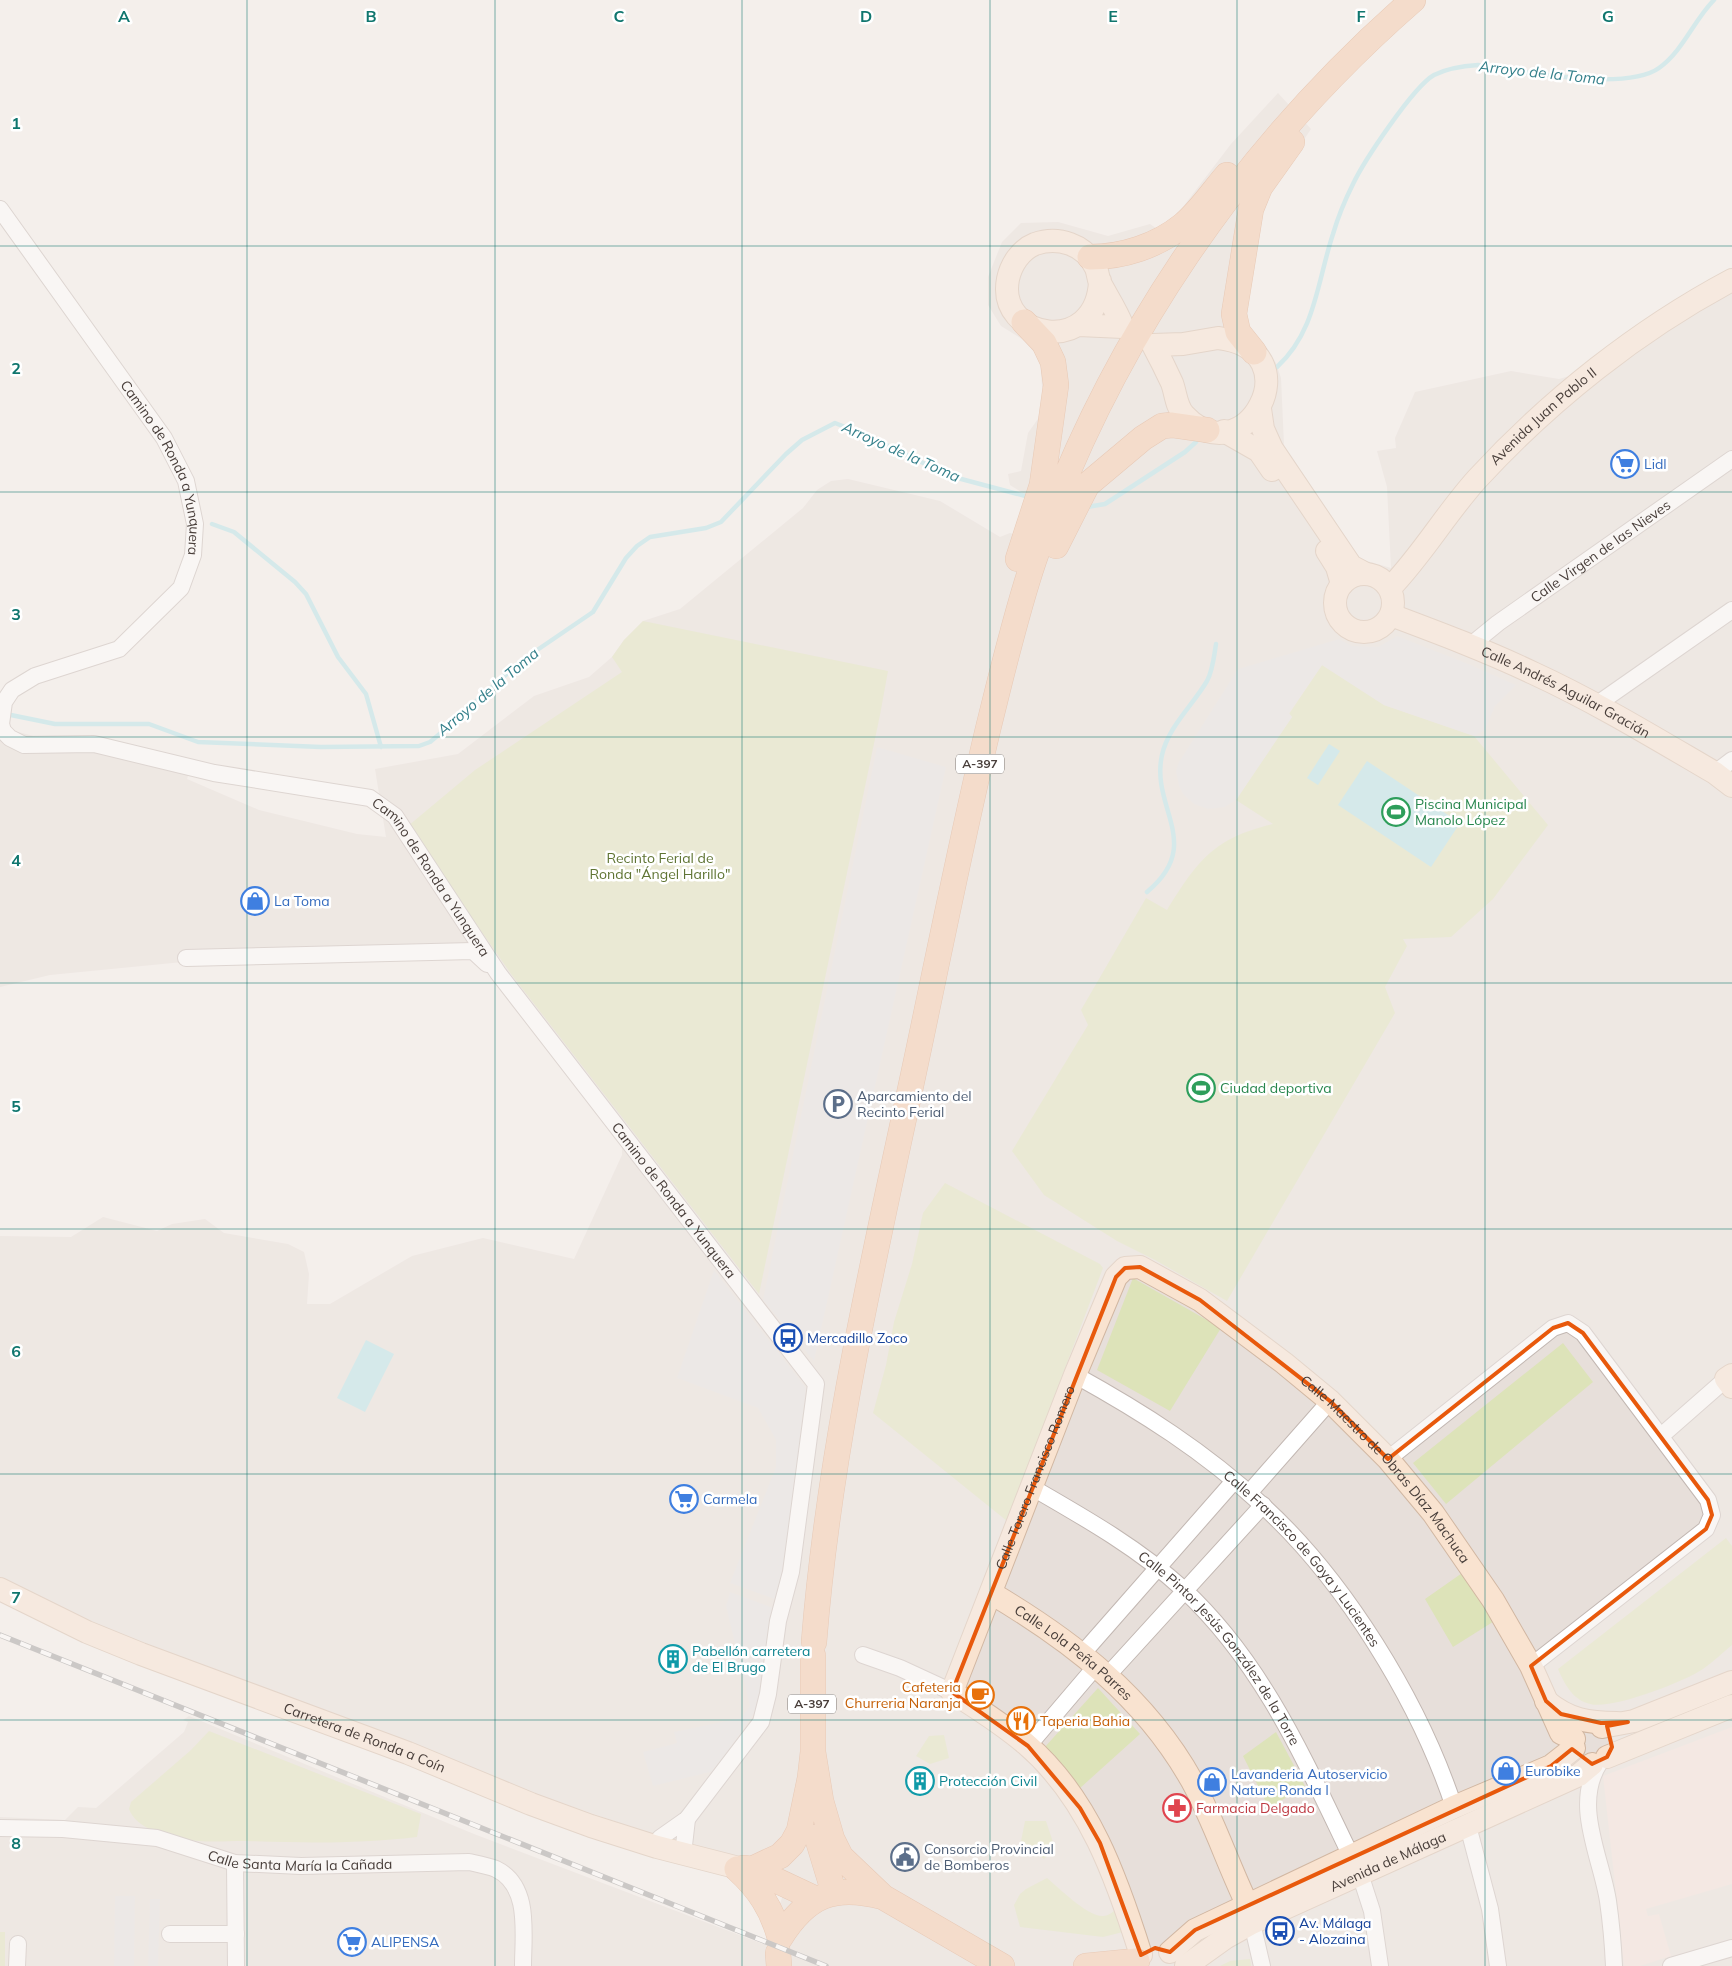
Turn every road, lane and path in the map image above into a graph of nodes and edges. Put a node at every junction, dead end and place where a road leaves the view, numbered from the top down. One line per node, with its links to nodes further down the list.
1 (1395, 0): 5 (main road)
2 (1413, 0): 25 (main road, A-397)
3 (1429, 0): 11 (main road)
4 (0, 209): 23 (street, Camino de Ronda a Yunquera)
5 (1090, 258): 7 (main road); 8 (main road)
6 (1732, 280): 18 (main road, Avenida Juan Pablo II)
7 (1100, 281): 9 (main road); 9 (main road)
8 (1024, 322): 9 (main road); 25 (main road)
9 (1079, 325)
10 (1205, 340): 11 (main road); 12 (main road); 12 (main road)
11 (1254, 352): 13 (main road)
12 (1173, 387): 14 (main road)
13 (1260, 409): 14 (main road); 16 (main road)
14 (1215, 430): 17 (main road); 28 (main road)
15 (1732, 459): 21 (street, Calle Virgen de las Nieves)
16 (1366, 574): 17 (main road); 18 (main road)
17 (1342, 584): 20 (main road)
18 (1390, 588): 20 (main road)
19 (1732, 610): 22 (street)
20 (1391, 615): 21 (main road, Calle Andrés Aguilar Gracián)
21 (1471, 645): 22 (main road, Calle Andrés Aguilar Gracián)
22 (1596, 706): 24 (main road, Calle Andrés Aguilar Gracián)
23 (1, 724): 27 (street, Camino de Ronda a Yunquera)
24 (1726, 773)
25 (952, 888): 28 (main road, A-397)
26 (186, 958): 27 (street)
27 (498, 974): 60 (street, Camino de Ronda a Yunquera)
28 (932, 986): 56 (main road, A-397)
29 (1125, 1268): 30 (main road, Calle Torero Francisco Romero); 32 (main road, Calle Maestro de Obras Díaz Machuca)
30 (1075, 1375): 35 (street, Calle Francisco de Goya y Lucientes); 36 (main road, Calle Torero Francisco Romero)
31 (1730, 1380): 33 (street)
32 (1330, 1401): 34 (main road, Calle Maestro de Obras Díaz Machuca); 37 (street)
33 (1661, 1436): 34 (street); 45 (street)
34 (1388, 1459): 45 (main road, Calle Maestro de Obras Díaz Machuca)
35 (1234, 1481): 37 (street, Calle Francisco de Goya y Lucientes); 39 (street)
36 (1033, 1488): 39 (street, Calle Pintor Jesús González de la Torre); 42 (main road, Calle Torero Francisco Romero)
37 (1249, 1493): 38 (street, Calle Francisco de Goya y Lucientes)
38 (1263, 1505): 41 (street); 59 (street, Calle Francisco de Goya y Lucientes)
39 (1158, 1568): 41 (street, Calle Pintor Jesús González de la Torre); 44 (street)
40 (0, 1589): 63 (main road, Carretera de Ronda a Coín)
41 (1184, 1590): 44 (street); 66 (street, Calle Pintor Jesús González de la Torre)
42 (991, 1593): 44 (main road, Calle Lola Peña Parres); 48 (main road, Calle Torero Francisco Romero)
43 (863, 1655): 48 (street)
44 (1096, 1664): 55 (street); 70 (main road, Calle Lola Peña Parres)
45 (1531, 1666): 49 (main road, Calle Maestro de Obras Díaz Machuca)
46 (1732, 1668): 50 (main road)
47 (1732, 1682): 50 (main road)
48 (952, 1692): 55 (main road)
49 (1546, 1701): 52 (main road); 54 (main road, Calle Maestro de Obras Díaz Machuca)
50 (1683, 1702): 52 (main road)
51 (1732, 1706): 57 (main road, Avenida de Málaga)
52 (1628, 1722): 53 (main road)
53 (1602, 1727): 54 (main road); 57 (main road)
54 (1574, 1744): 57 (main road); 59 (main road, Avenida de Málaga)
55 (1028, 1746): 76 (main road)
56 (812, 1752): 58 (main road); 69 (main road)
57 (1600, 1761): 61 (main road, Avenida de Málaga); 87 (street)
58 (810, 1778): 67 (main road); 68 (main road)
59 (1454, 1807): 66 (main road, Avenida de Málaga)
60 (687, 1819): 63 (street, Camino de Ronda a Yunquera); 64 (street)
61 (1468, 1826): 66 (main road, Avenida de Málaga); 86 (street)
62 (0, 1828): 65 (street, Calle Santa María la Cañada)
63 (657, 1847): 64 (main road, Carretera de Ronda a Coín)
64 (683, 1854): 67 (main road, Carretera de Ronda a Coín)
65 (235, 1864): 72 (street); 82 (street, Calle Santa María la Cañada)
66 (1356, 1865): 70 (main road, Avenida de Málaga); 85 (street, Calle Pintor Jesús González de la Torre)
67 (743, 1868): 68 (main road); 75 (main road)
68 (823, 1896): 69 (main road); 75 (main road)
69 (883, 1897): 79 (main road)
70 (1250, 1914): 77 (main road, Avenida de Málaga); 84 (street)
71 (170, 1934): 72 (street)
72 (236, 1934): 81 (street)
73 (18, 1944): 80 (street)
74 (1732, 1948): 78 (street)
75 (779, 1952)
76 (1138, 1961): 77 (main road); 83 (main road)
77 (1179, 1961)
78 (1681, 1964)
79 (1004, 1965)
80 (17, 1966)
81 (236, 1966)
82 (523, 1966)
83 (1086, 1966)
84 (1262, 1966)
85 (1380, 1966)
86 (1498, 1966)
87 (1614, 1966)

